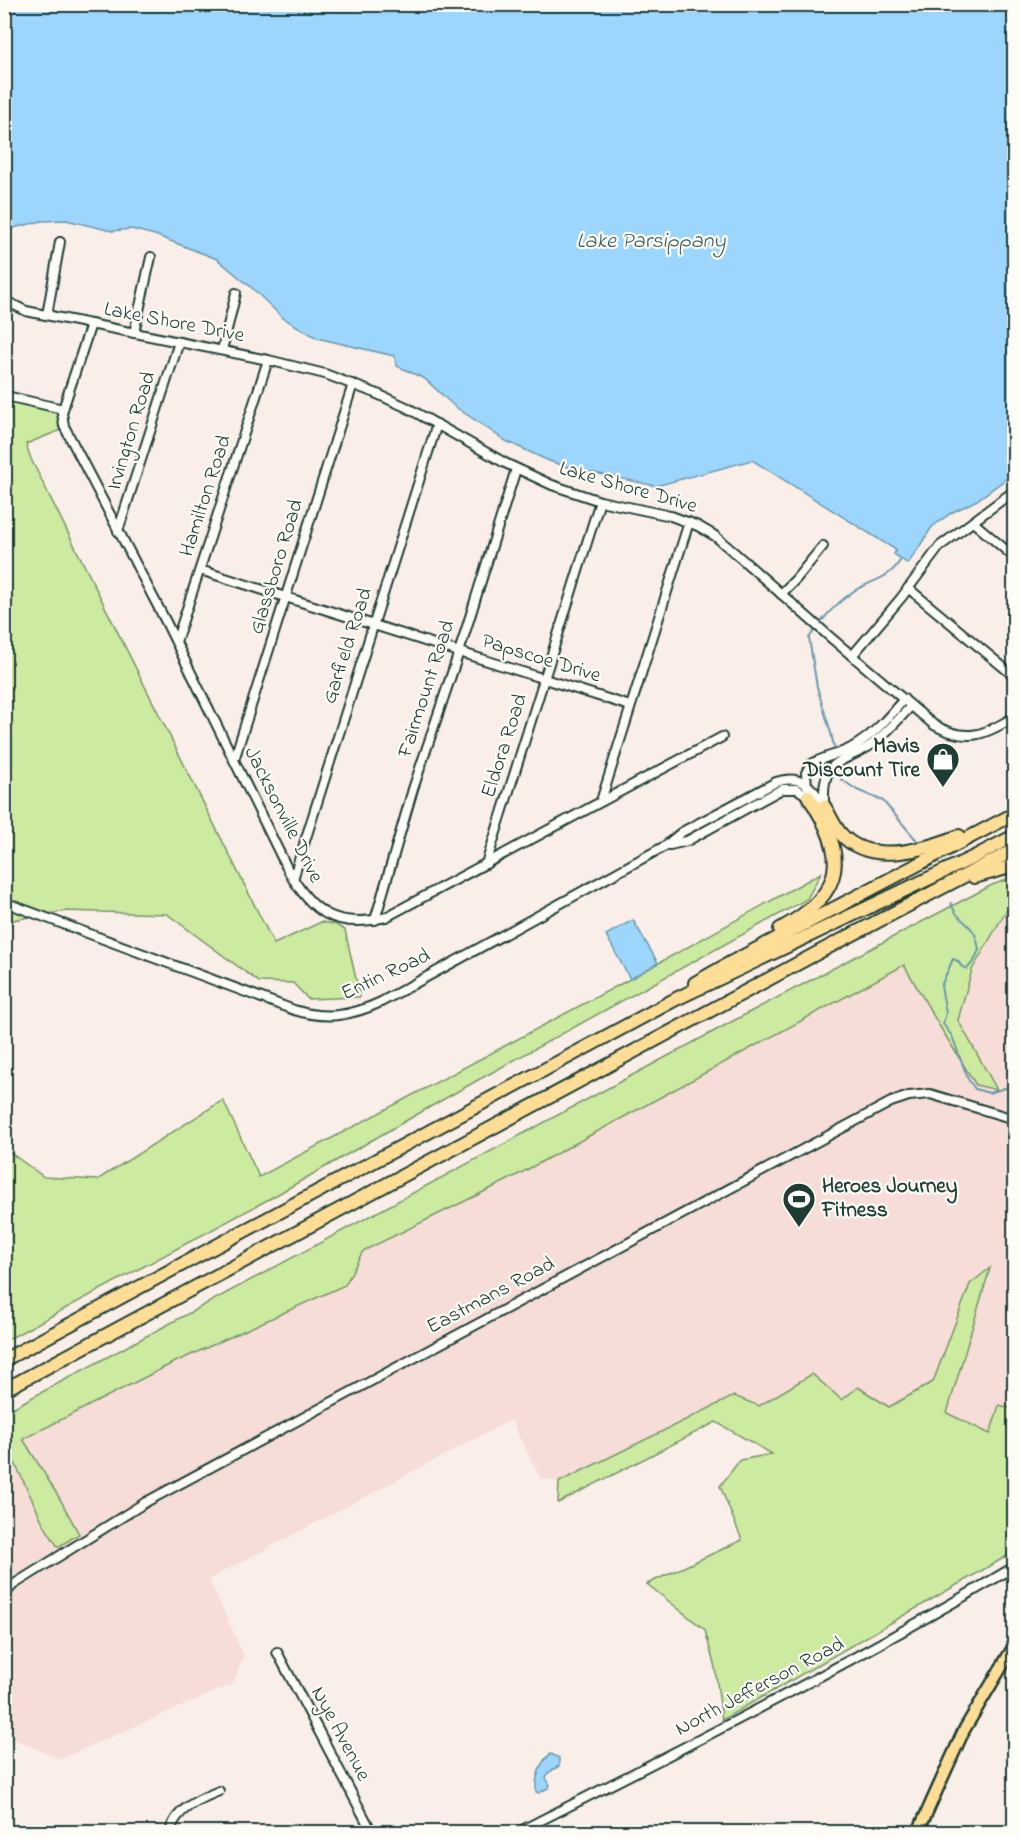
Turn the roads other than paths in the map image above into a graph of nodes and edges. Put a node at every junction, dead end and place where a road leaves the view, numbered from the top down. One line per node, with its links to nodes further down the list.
1 (60, 242): 5 (street)
2 (151, 257): 7 (street)
3 (236, 293): 9 (street)
4 (4, 300): 5 (street, Lake Shore Drive)
5 (47, 315): 6 (street, Lake Shore Drive)
6 (91, 324): 7 (street, Lake Shore Drive); 13 (street)
7 (134, 333): 8 (street, Lake Shore Drive)
8 (179, 342): 9 (street, Lake Shore Drive); 20 (street, Irvington Road)
9 (222, 350): 10 (street, Lake Shore Drive)
10 (268, 360): 11 (street, Lake Shore Drive); 23 (street, Hamilton Road)
11 (353, 384): 14 (street, Lake Shore Drive); 26 (street, Glassboro Road)
12 (6, 396): 13 (street)
13 (63, 409): 20 (street, Jacksonville Drive)
14 (437, 424): 15 (street, Lake Shore Drive); 27 (street, Garfield Road)
15 (516, 469): 17 (street, Lake Shore Drive); 29 (street, Fairmount Road)
16 (1014, 491): 19 (street)
17 (600, 501): 18 (street, Lake Shore Drive); 32 (street, Eldora Road)
18 (689, 522): 25 (street, Lake Shore Drive); 34 (street)
19 (973, 522): 22 (street); 24 (street)
20 (118, 531): 28 (street, Jacksonville Drive)
21 (823, 546): 25 (street)
22 (1014, 557)
23 (200, 570): 26 (street, Papscoe Drive); 28 (street, Hamilton Road)
24 (908, 588): 30 (street); 31 (street)
25 (781, 594): 30 (street, Lake Shore Drive)
26 (285, 598): 27 (street, Papscoe Drive); 38 (street, Glassboro Road)
27 (373, 626): 29 (street, Papscoe Drive); 49 (street, Garfield Road)
28 (176, 642): 38 (street, Jacksonville Drive)
29 (459, 652): 32 (street, Papscoe Drive); 52 (street, Fairmount Road)
30 (852, 656): 33 (street, Lake Shore Drive)
31 (1014, 676)
32 (545, 679): 34 (street, Papscoe Drive); 47 (street, Eldora Road)
33 (904, 699): 35 (street, Lake Shore Drive); 39 (street)
34 (630, 706): 41 (street)
35 (911, 706): 36 (street, Lake Shore Drive); 42 (street)
36 (1014, 717)
37 (722, 737): 41 (street, Jacksonville Drive)
38 (234, 760): 49 (street, Jacksonville Drive)
39 (806, 783): 40 (street); 42 (street); 45 (street, Entin Road)
40 (808, 796): 45 (street, Entin Road); 53 (highway)
41 (601, 801): 47 (street, Jacksonville Drive)
42 (824, 806): 43 (highway)
43 (1014, 814): 53 (highway)
44 (1014, 836): 54 (highway)
45 (665, 846): 51 (street, Entin Road)
46 (1014, 850): 50 (highway)
47 (486, 864): 52 (street, Jacksonville Drive)
48 (1014, 866): 50 (highway)
49 (293, 879): 52 (street, Jacksonville Drive)
50 (950, 883): 57 (highway)
51 (4, 902)
52 (375, 920)
53 (759, 949): 54 (highway)
54 (676, 999): 56 (highway)
55 (1014, 1119): 59 (street, Eastmans Road)
56 (4, 1360)
57 (4, 1390)
58 (1014, 1567): 63 (street, North Jefferson Road)
59 (4, 1595)
60 (1014, 1646): 67 (main road)
61 (277, 1652): 65 (street, Nye Avenue)
62 (219, 1791): 64 (street)
63 (535, 1829): 66 (street, North Jefferson Road)
64 (171, 1833)
65 (372, 1833)
66 (518, 1833)
67 (918, 1833)

